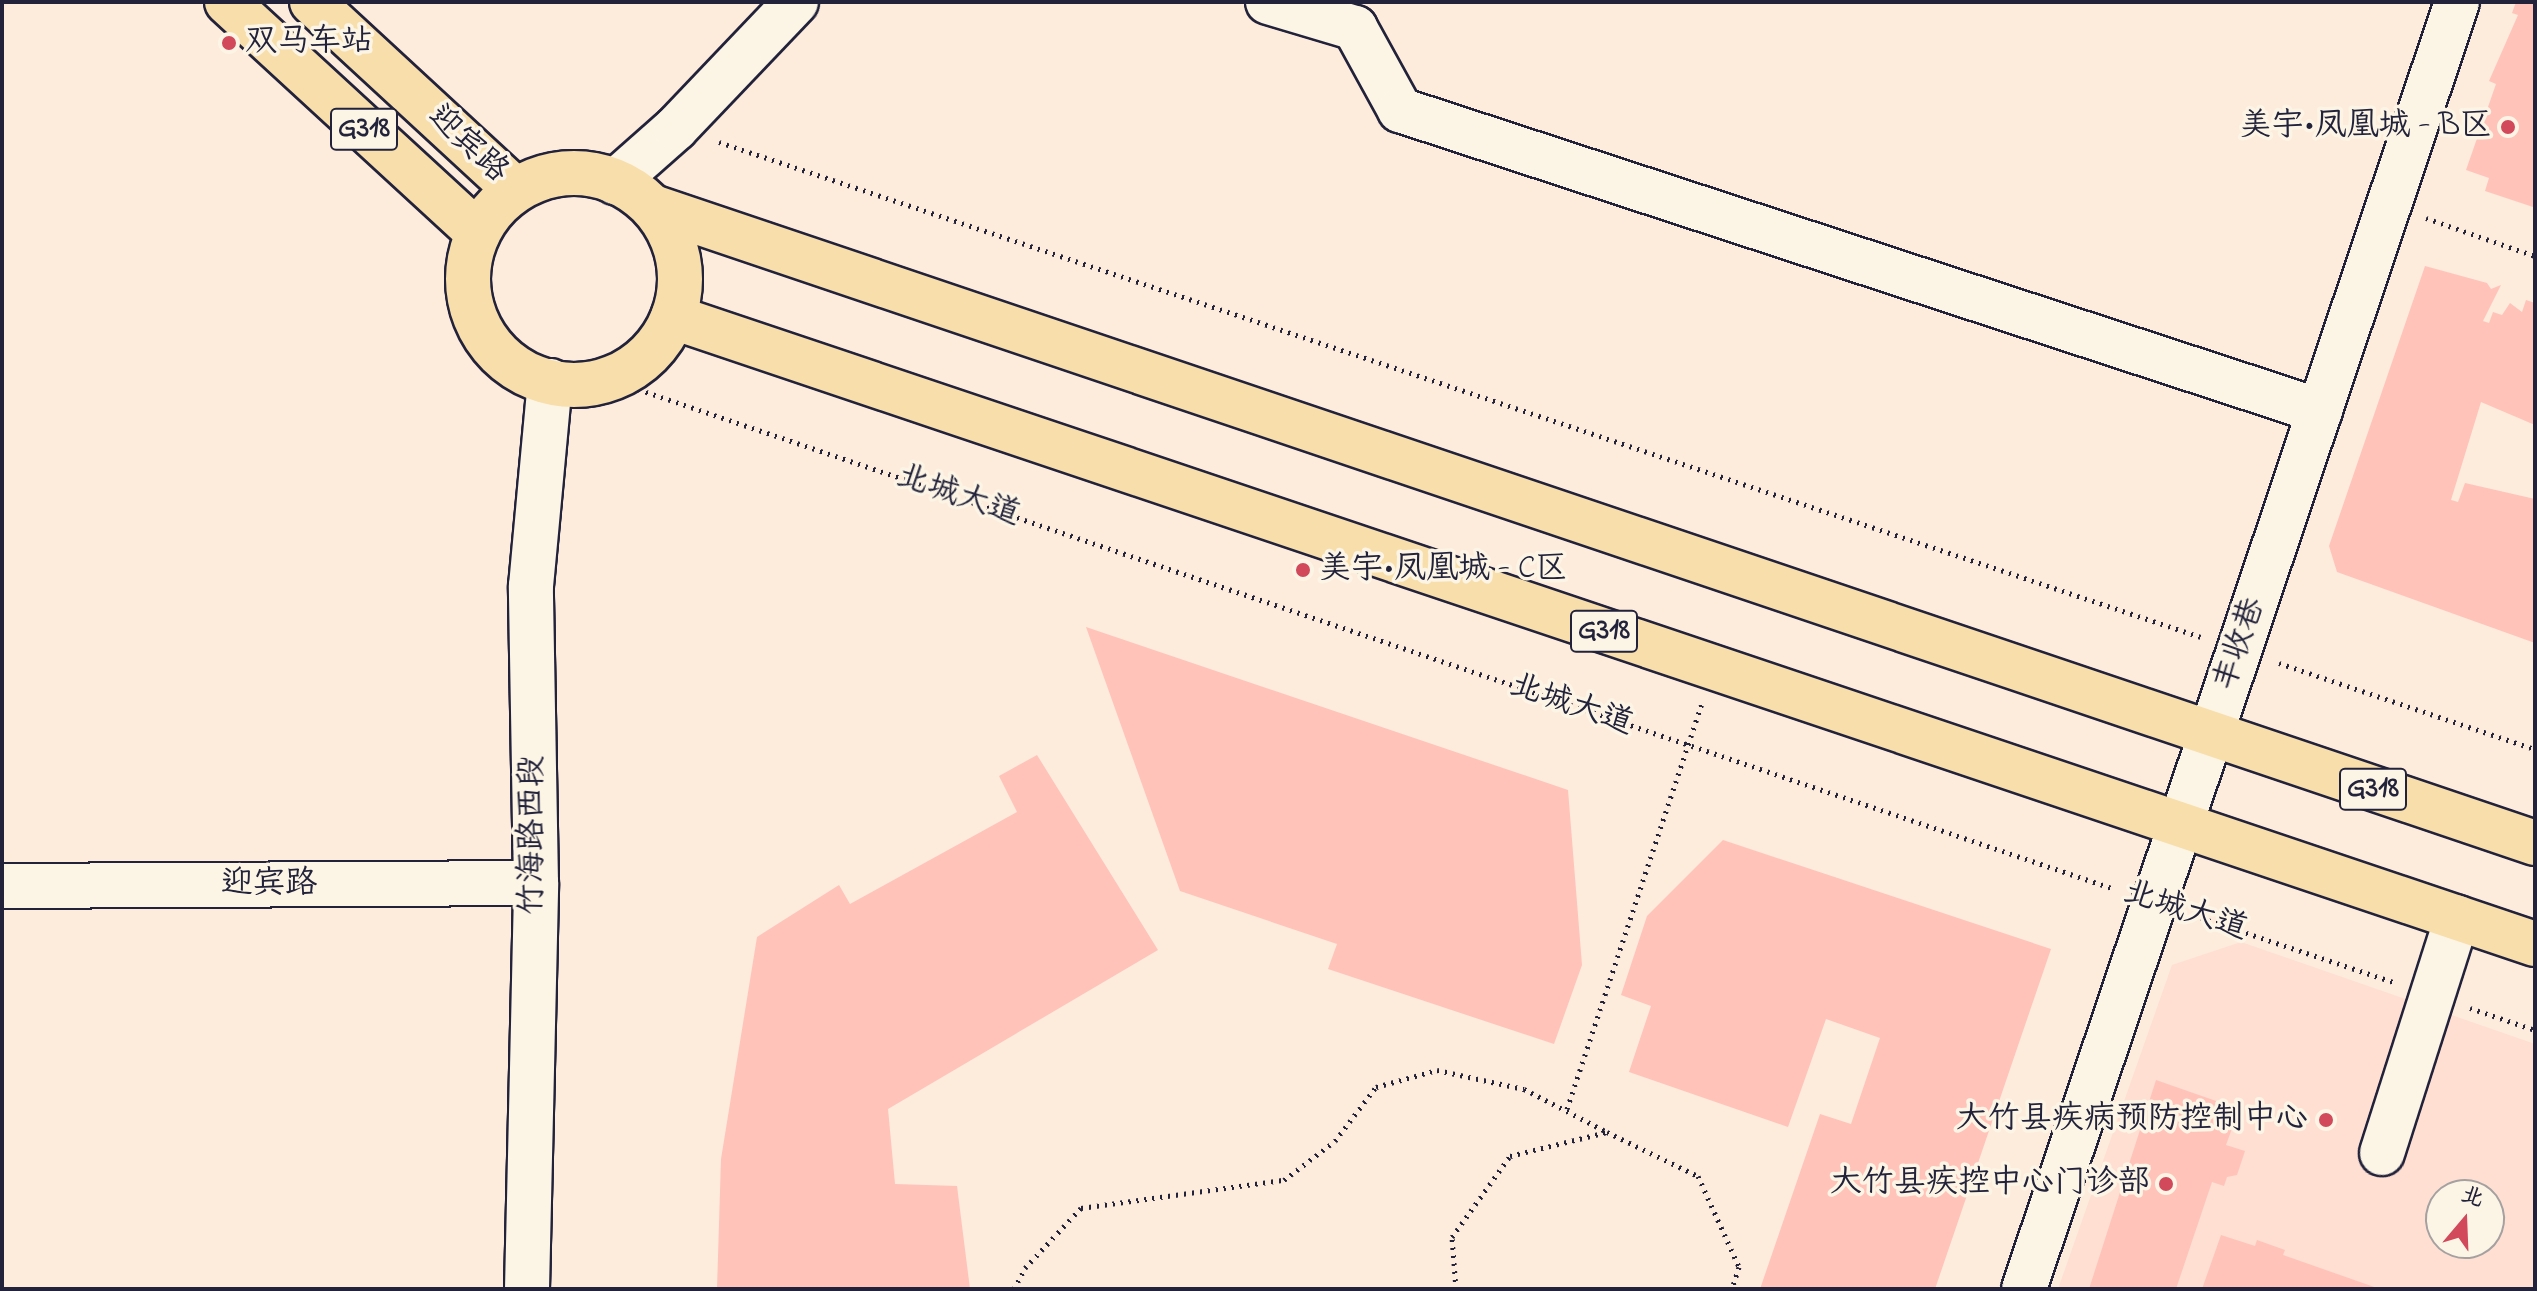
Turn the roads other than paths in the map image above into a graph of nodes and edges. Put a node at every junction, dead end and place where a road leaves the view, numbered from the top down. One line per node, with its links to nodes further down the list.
1 (227, 2): 9 (highway, 迎宾路 / G318)
2 (312, 2): 7 (highway, 迎宾路 / G318)
3 (796, 2): 6 (street)
4 (1268, 2): 12 (street)
5 (2457, 2): 12 (street, 丰收巷)
6 (615, 182): 7 (highway); 8 (highway)
7 (516, 190): 9 (highway)
8 (653, 207): 10 (highway); 13 (highway, G318)
9 (478, 233): 11 (highway)
10 (673, 317): 11 (highway); 14 (highway, G318)
11 (550, 381): 16 (street, 竹海路西段)
12 (2320, 411): 13 (street, 丰收巷)
13 (2211, 734): 14 (street, 丰收巷); 15 (highway, G318)
14 (2180, 825): 18 (highway, G318); 22 (street, 丰收巷)
15 (2535, 843)
16 (536, 883): 17 (street, 迎宾路); 21 (street, 竹海路西段)
17 (2, 886)
18 (2457, 918): 19 (highway, G318); 20 (street)
19 (2535, 944)
20 (2382, 1153)
21 (527, 1289)
22 (2024, 1289)

